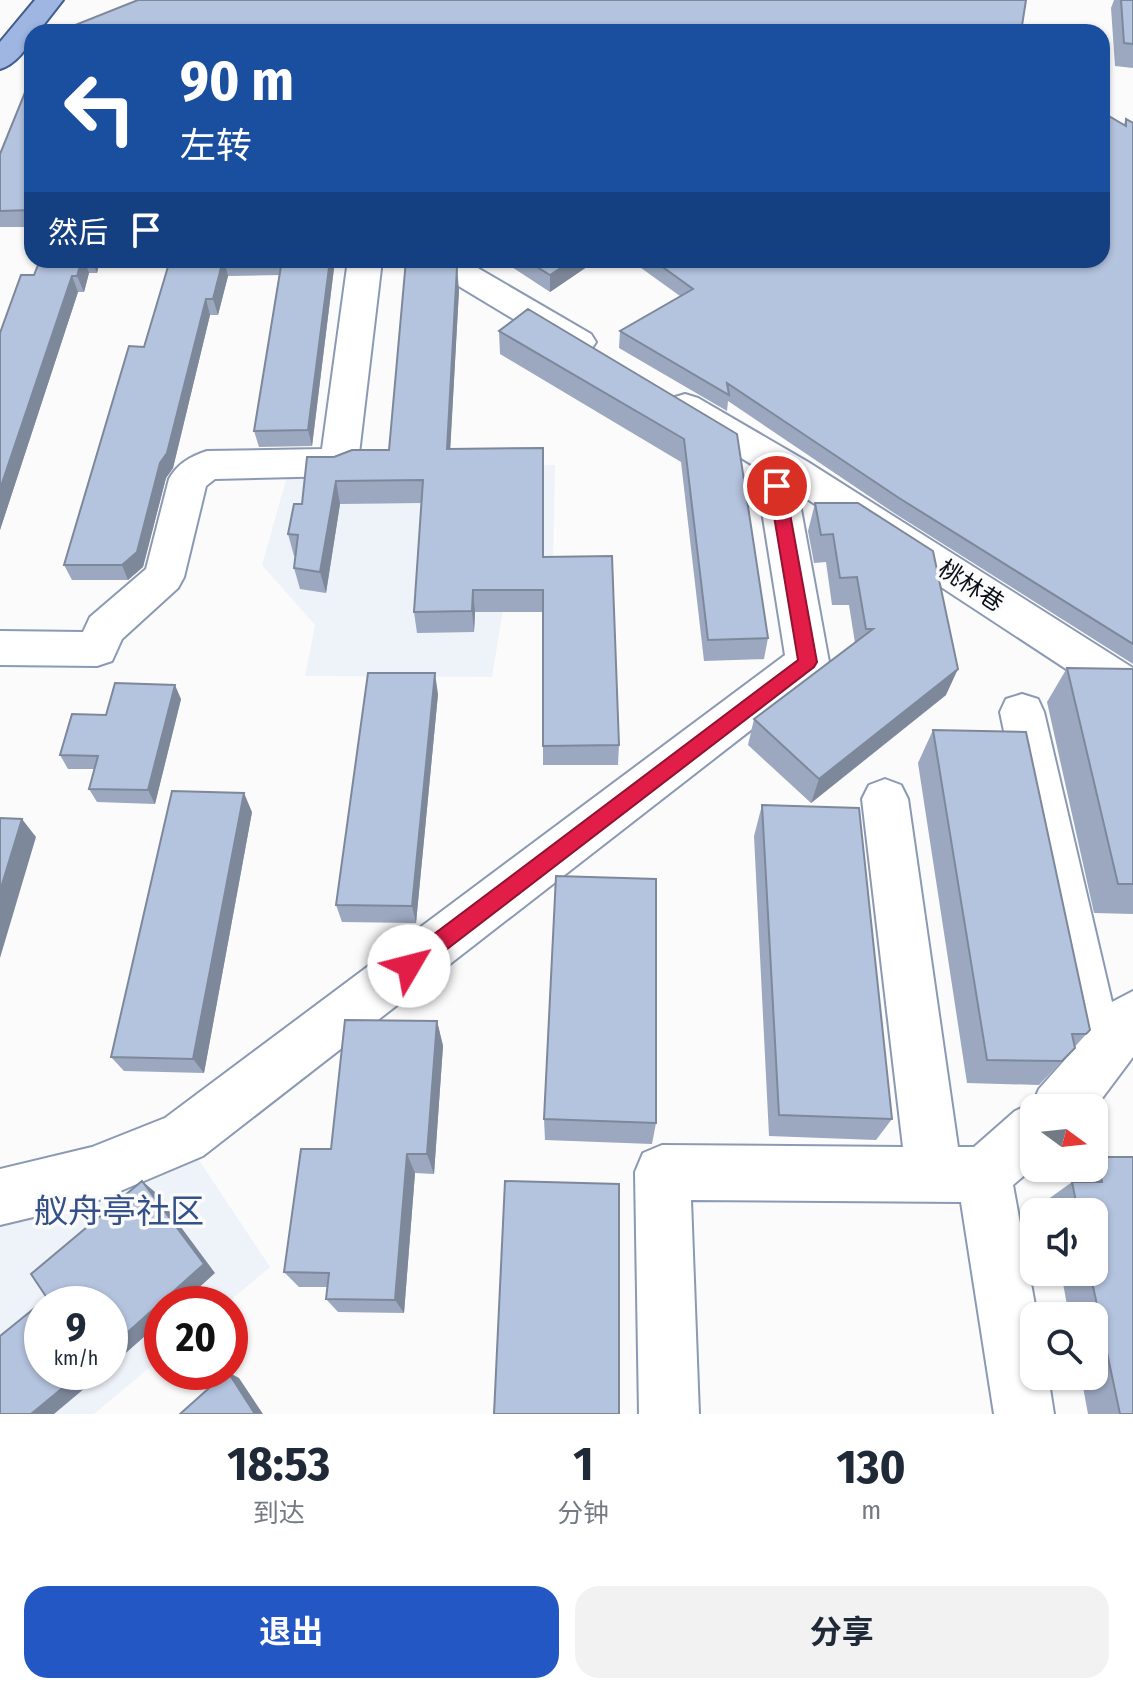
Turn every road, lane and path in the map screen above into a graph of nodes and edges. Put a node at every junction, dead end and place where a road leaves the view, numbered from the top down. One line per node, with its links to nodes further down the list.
1 (22, 0): 4 (main road)
2 (49, 0): 3 (main road)
3 (28, 24)
4 (12, 43)
5 (364, 268): 10 (street)
6 (453, 268): 7 (street)
7 (610, 361)
8 (649, 385): 9 (street, 桃林巷)
9 (794, 472): 11 (street, 桃林巷); 19 (street)
10 (0, 648)
11 (1133, 690)
12 (1022, 712): 15 (street)
13 (885, 799): 18 (street)
14 (1133, 1016): 15 (street)
15 (1099, 1060): 16 (street)
16 (1070, 1094)
17 (1020, 1138): 18 (street)
18 (959, 1175): 20 (street); 21 (street)
19 (0, 1197)
20 (669, 1414)
21 (1024, 1414)

